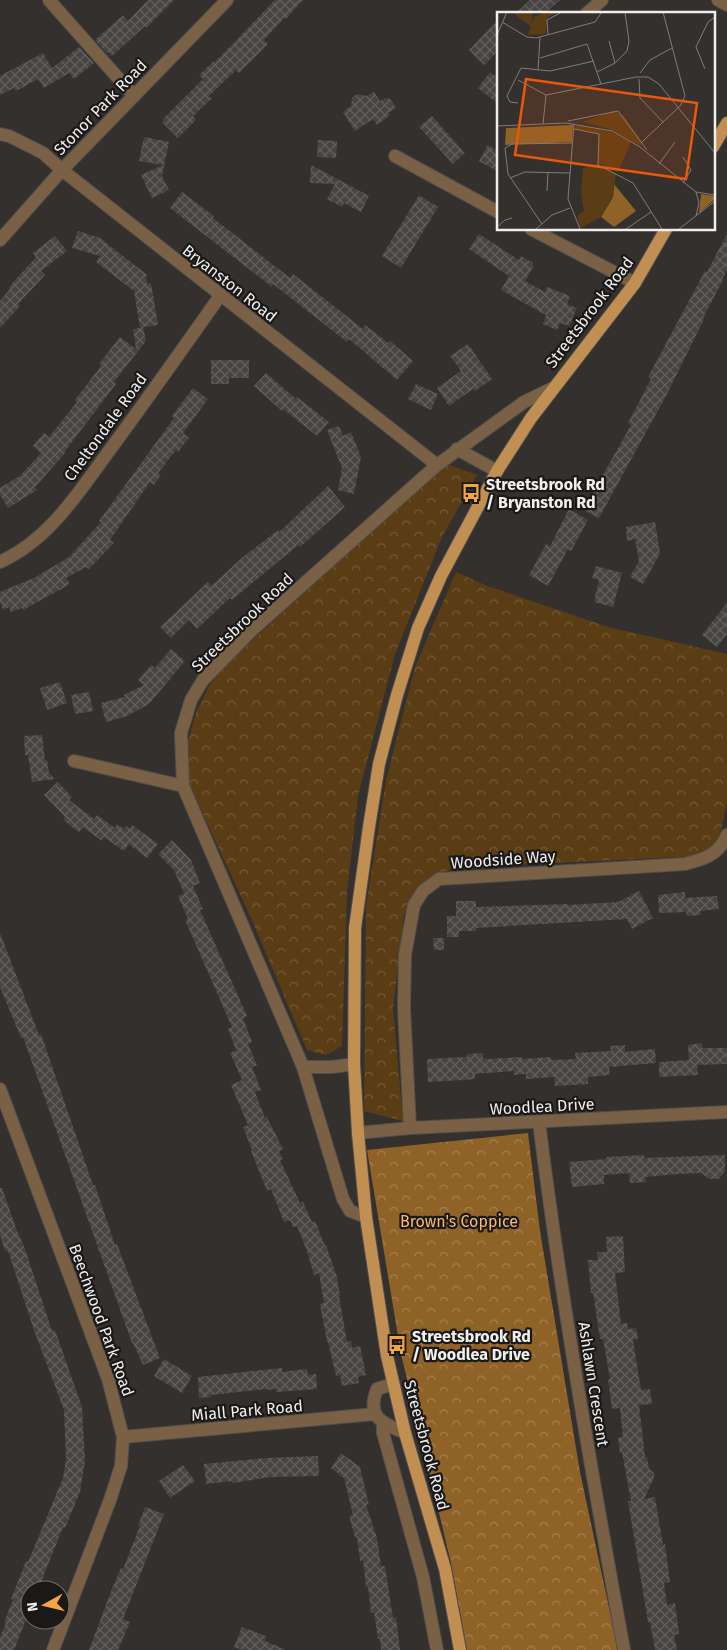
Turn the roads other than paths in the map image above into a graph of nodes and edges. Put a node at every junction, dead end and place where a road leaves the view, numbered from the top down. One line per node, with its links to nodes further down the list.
1 (49, 0): 7 (street)
2 (226, 0): 7 (street, Stonor Park Road)
3 (602, 0): 6 (street)
4 (718, 0): 5 (street)
5 (727, 5)
6 (588, 12)
7 (134, 96): 12 (street, Stonor Park Road)
8 (727, 123): 10 (main road)
9 (0, 134): 12 (street, Bryanston Road)
10 (714, 145)
11 (395, 156): 13 (street)
12 (62, 170): 16 (street, Stonor Park Road); 18 (street, Bryanston Road)
13 (497, 211)
14 (533, 230): 17 (street)
15 (665, 230): 17 (main road, Streetsbrook Road)
16 (0, 240)
17 (635, 283): 19 (main road, Streetsbrook Road)
18 (220, 296): 21 (street, Bryanston Road); 23 (street, Cheltondale Road)
19 (553, 388): 20 (street, Streetsbrook Road); 22 (main road, Streetsbrook Road)
20 (457, 449): 21 (street, Streetsbrook Road); 22 (street)
21 (437, 464): 25 (street, Streetsbrook Road)
22 (497, 471): 27 (main road, Streetsbrook Road)
23 (0, 562)
24 (74, 761): 25 (street)
25 (183, 786): 28 (street, Streetsbrook Road)
26 (727, 835): 32 (street, Woodside Way)
27 (354, 1064): 28 (street); 33 (main road, Streetsbrook Road)
28 (303, 1067): 34 (street, Streetsbrook Road)
29 (0, 1089): 38 (street, Beechwood Park Road)
30 (727, 1112): 31 (street, Woodlea Drive)
31 (539, 1122): 32 (street, Woodlea Drive); 42 (street, Ashlawn Crescent)
32 (410, 1128): 33 (street, Woodlea Drive)
33 (358, 1133): 34 (main road, Streetsbrook Road)
34 (366, 1217): 35 (main road, Streetsbrook Road)
35 (393, 1384): 36 (street); 37 (main road, Streetsbrook Road)
36 (379, 1419): 37 (street, Miall Park Road); 38 (street, Miall Park Road); 40 (street)
37 (405, 1433): 41 (main road, Streetsbrook Road)
38 (123, 1437): 39 (street, Beechwood Park Road)
39 (53, 1650)
40 (437, 1650)
41 (460, 1650)
42 (624, 1650)

